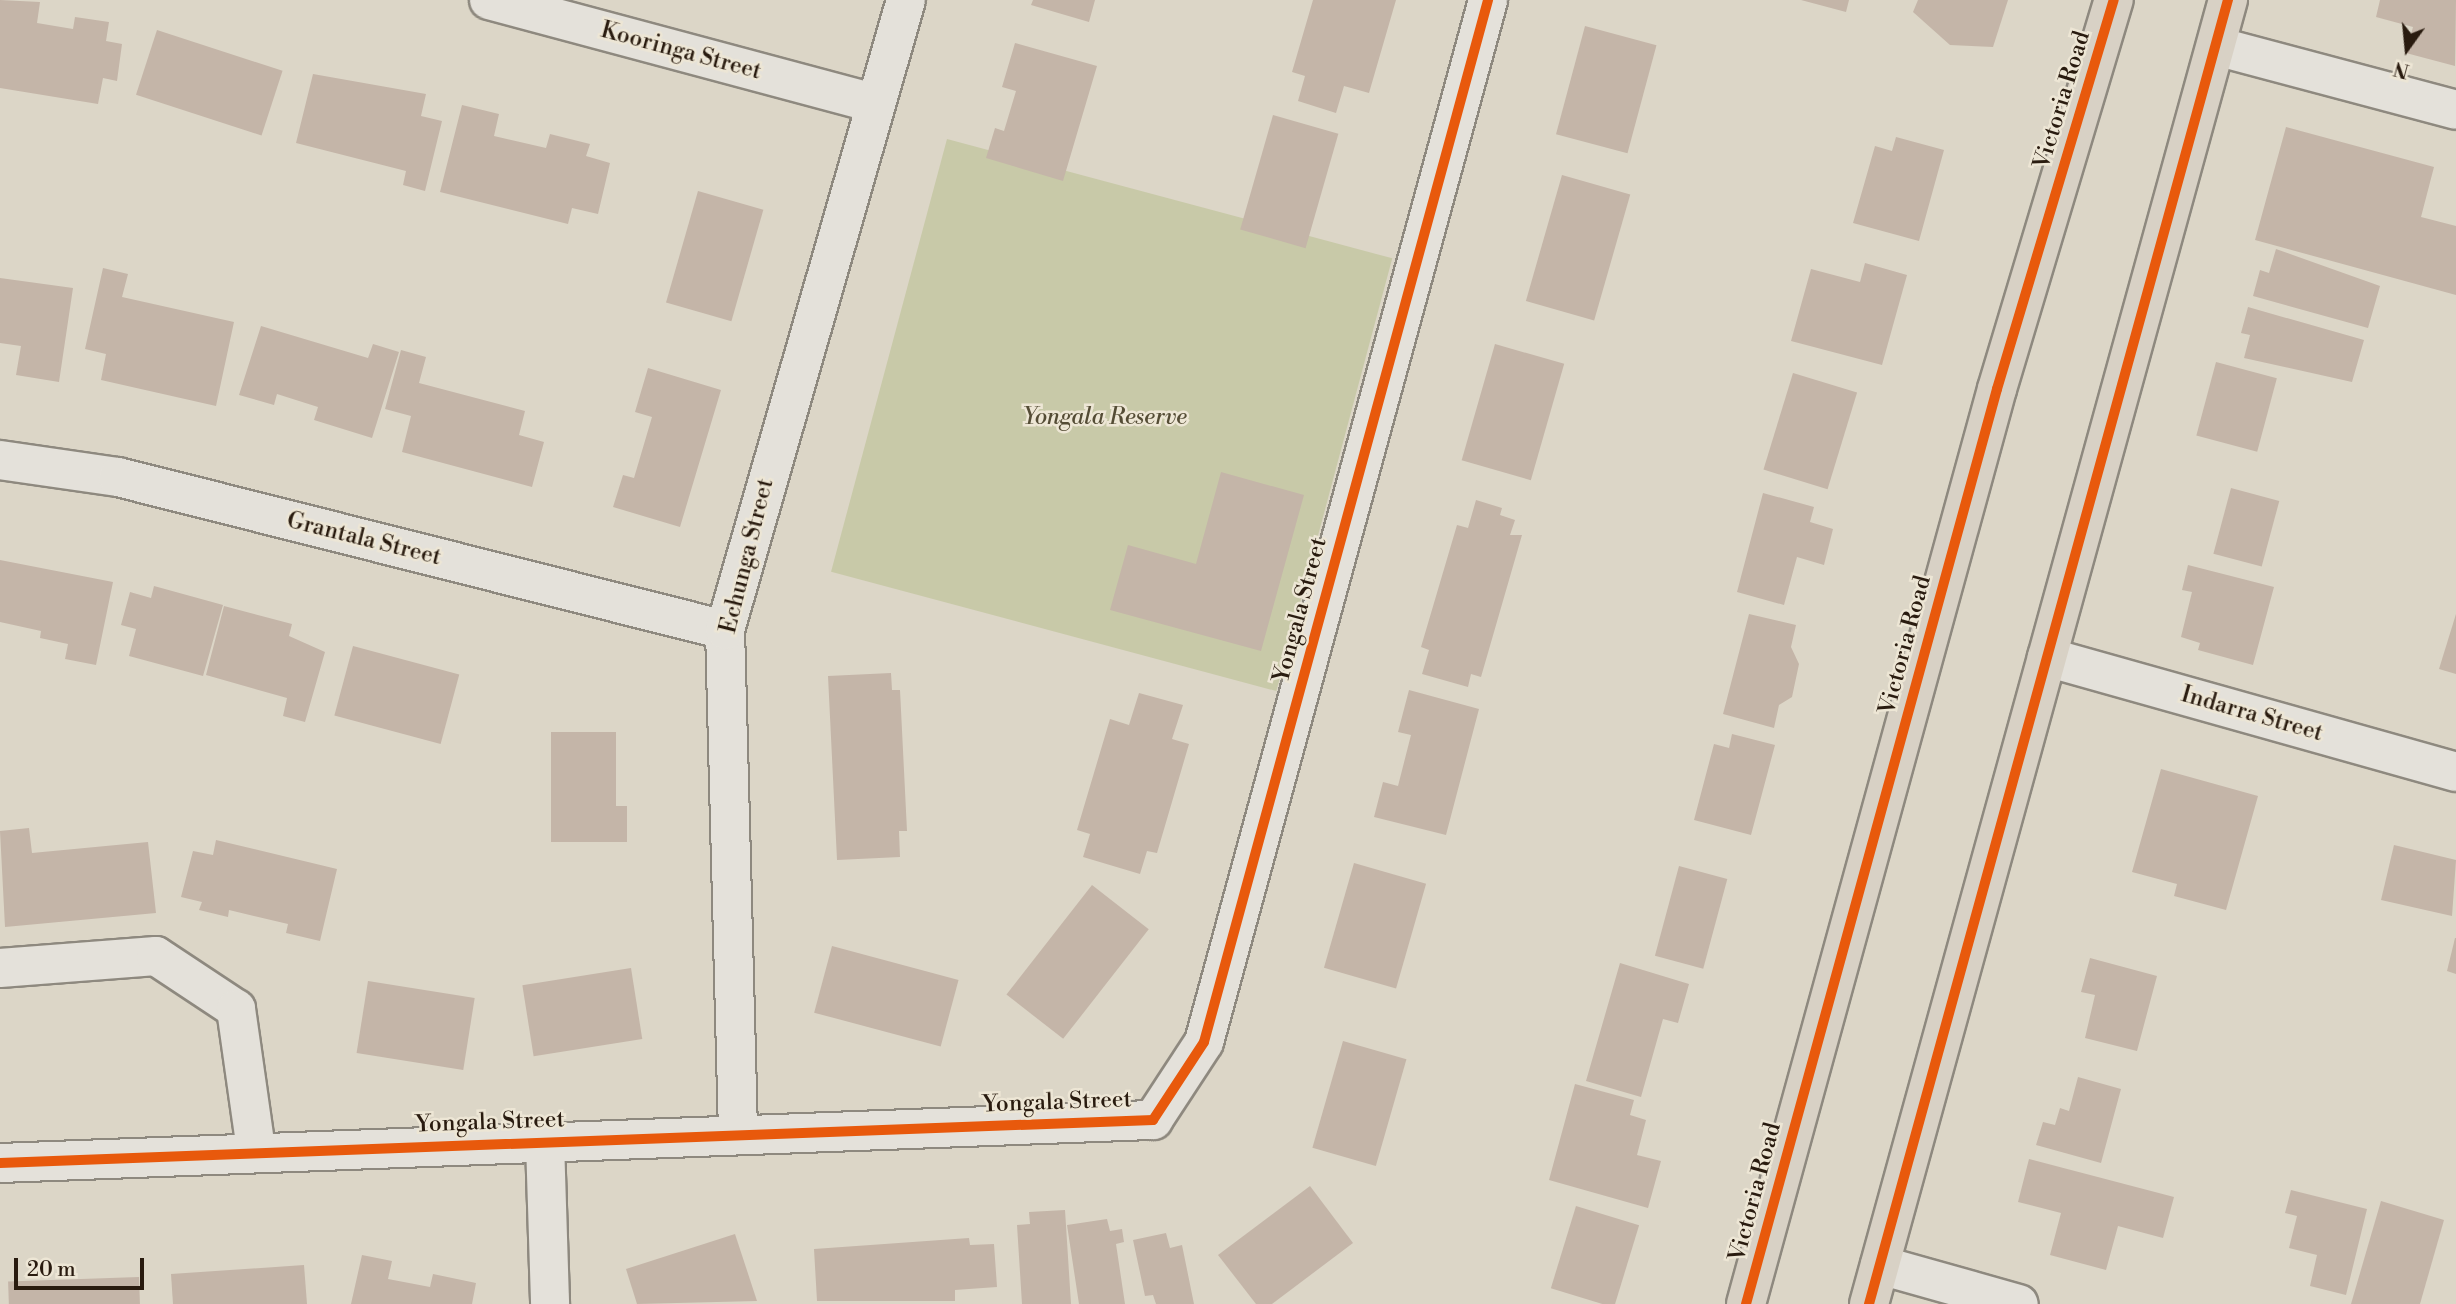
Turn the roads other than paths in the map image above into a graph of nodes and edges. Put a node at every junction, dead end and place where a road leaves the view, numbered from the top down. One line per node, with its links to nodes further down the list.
1 (489, 0): 7 (street, Kooringa Street)
2 (906, 0): 7 (street, Echunga Street)
3 (1488, 0): 14 (street, Yongala Street)
4 (2114, 0): 20 (highway, Victoria Road)
5 (2228, 0): 6 (highway)
6 (2216, 46): 8 (street); 11 (highway)
7 (873, 103): 10 (street, Echunga Street)
8 (2456, 110)
9 (0, 460): 10 (street, Grantala Street)
10 (725, 630): 14 (street, Echunga Street)
11 (2047, 657): 12 (street, Indarra Street); 18 (highway)
12 (2456, 772)
13 (0, 968): 16 (street)
14 (738, 1132): 15 (street, Yongala Street)
15 (545, 1142): 16 (street, Yongala Street); 19 (street)
16 (256, 1149): 17 (street, Yongala Street)
17 (0, 1163)
18 (1880, 1265): 21 (highway); 22 (street)
19 (550, 1304)
20 (1746, 1304)
21 (1869, 1304)
22 (2019, 1304)

